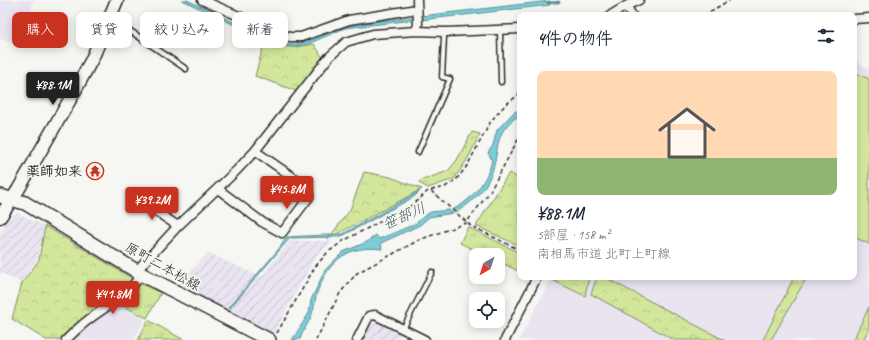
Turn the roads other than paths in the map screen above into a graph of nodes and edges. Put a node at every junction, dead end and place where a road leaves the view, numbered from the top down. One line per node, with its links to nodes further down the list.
1 (117, 0): 7 (street)
2 (202, 0): 6 (street)
3 (417, 0): 6 (street)
4 (639, 0): 5 (street)
5 (626, 6): 8 (street); 9 (street)
6 (417, 11): 12 (street)
7 (112, 12)
8 (616, 12)
9 (630, 12)
10 (869, 18): 11 (street)
11 (857, 19)
12 (417, 27): 15 (street); 20 (street)
13 (517, 29): 14 (street)
14 (500, 30): 15 (street); 19 (lane)
15 (442, 31): 21 (lane)
16 (132, 32): 18 (lane)
17 (97, 48): 23 (street)
18 (186, 69)
19 (501, 82)
20 (255, 151): 22 (street); 22 (street)
21 (418, 152)
22 (218, 189): 26 (street)
23 (6, 198): 25 (street); 27 (main road, 原町二本松線)
24 (137, 199): 26 (street)
25 (0, 217)
26 (178, 226): 27 (street)
27 (140, 270): 31 (main road, 原町二本松線); 32 (street)
28 (432, 272): 30 (lane)
29 (536, 280): 35 (street)
30 (403, 329): 33 (street); 34 (street)
31 (272, 338)
32 (66, 340)
33 (357, 340)
34 (425, 340)
35 (506, 340)

